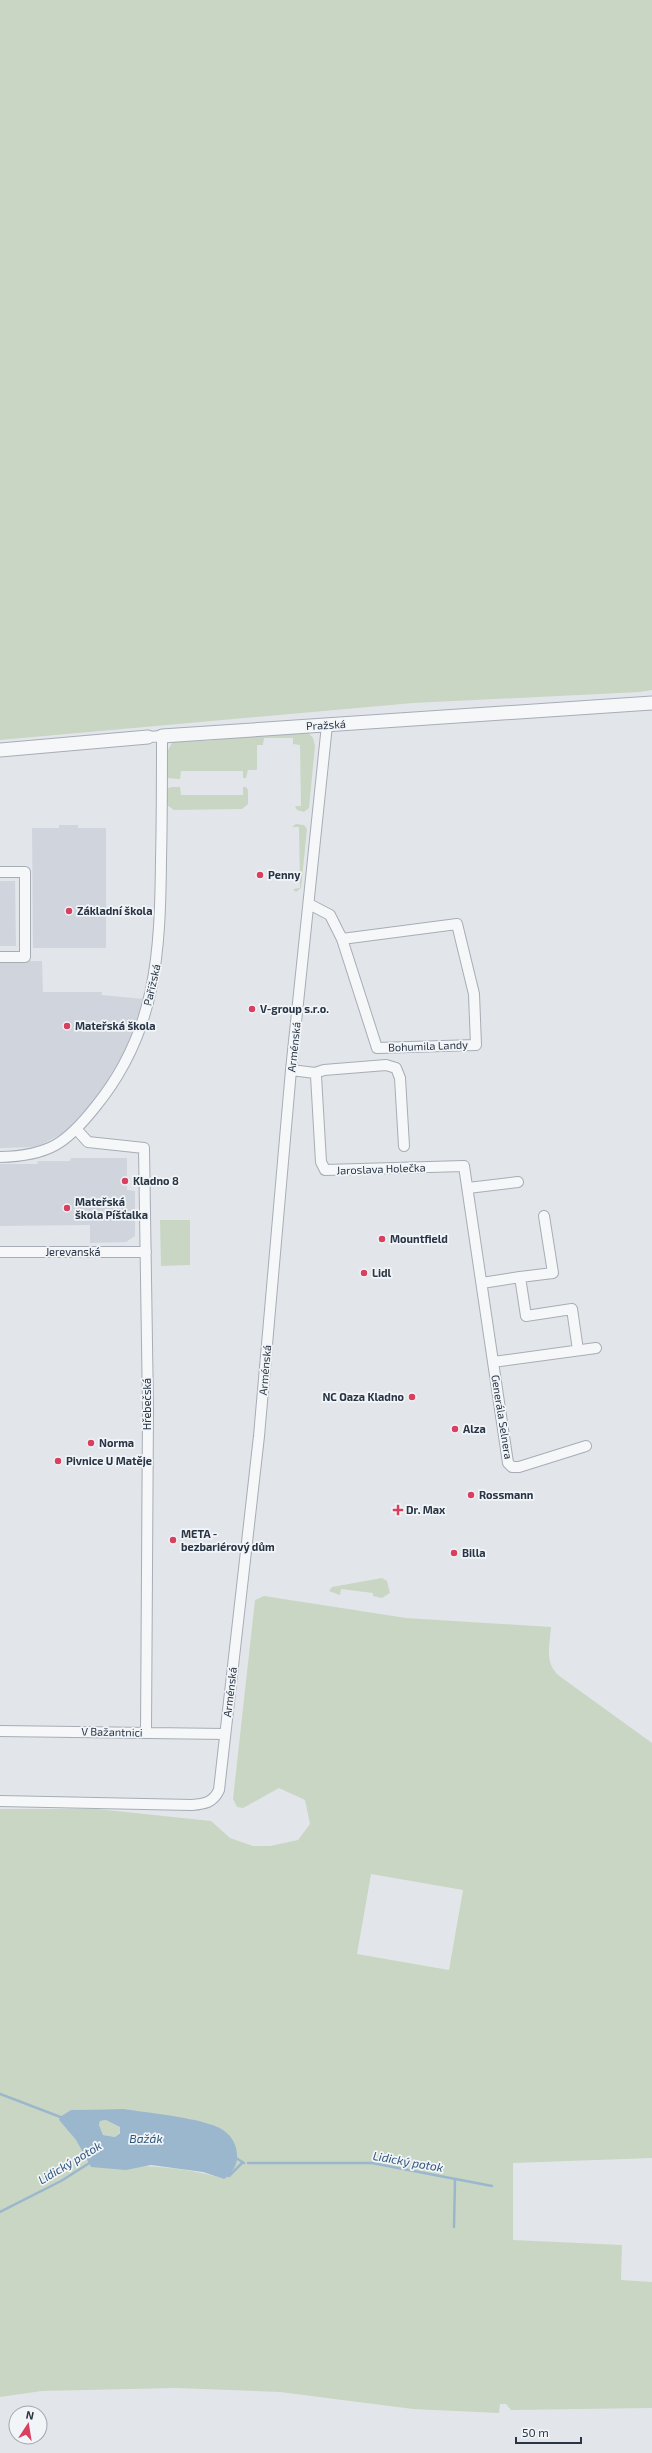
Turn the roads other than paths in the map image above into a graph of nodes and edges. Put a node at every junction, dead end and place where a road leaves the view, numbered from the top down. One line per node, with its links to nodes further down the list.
1 (652, 703): 2 (street, Pražská)
2 (327, 725): 3 (street, Pražská); 7 (street, Arménská)
3 (162, 736): 4 (street, Pražská); 12 (street, Pařížská)
4 (148, 737): 5 (street, Pražská)
5 (0, 750)
6 (0, 872): 9 (street)
7 (309, 904): 8 (street, Bohumila Landy); 10 (street, Arménská)
8 (342, 938): 8 (street, Bohumila Landy)
9 (0, 957)
10 (291, 1070): 11 (street, Jaroslava Holečka); 29 (street, Arménská)
11 (314, 1073): 13 (street, Jaroslava Holečka); 15 (street, Jaroslava Holečka)
12 (77, 1130): 14 (street, Pařížská); 20 (street, Hřebečská)
13 (404, 1146)
14 (0, 1157)
15 (464, 1166): 17 (street, Generála Selnera)
16 (518, 1182): 17 (street)
17 (468, 1188): 22 (street, Generála Selnera)
18 (544, 1216): 21 (street)
19 (0, 1252): 20 (street, Jerevanská)
20 (146, 1252): 28 (street, Hřebečská)
21 (520, 1277): 22 (street); 24 (street)
22 (482, 1283): 25 (street, Generála Selnera)
23 (596, 1348): 24 (street, Generála Selnera)
24 (578, 1350): 25 (street, Generála Selnera)
25 (493, 1362): 26 (street, Generála Selnera)
26 (586, 1446)
27 (0, 1732): 28 (street, V Bažantnici)
28 (146, 1732): 29 (street, V Bažantnici)
29 (225, 1734): 30 (street, Arménská)
30 (0, 1801)

